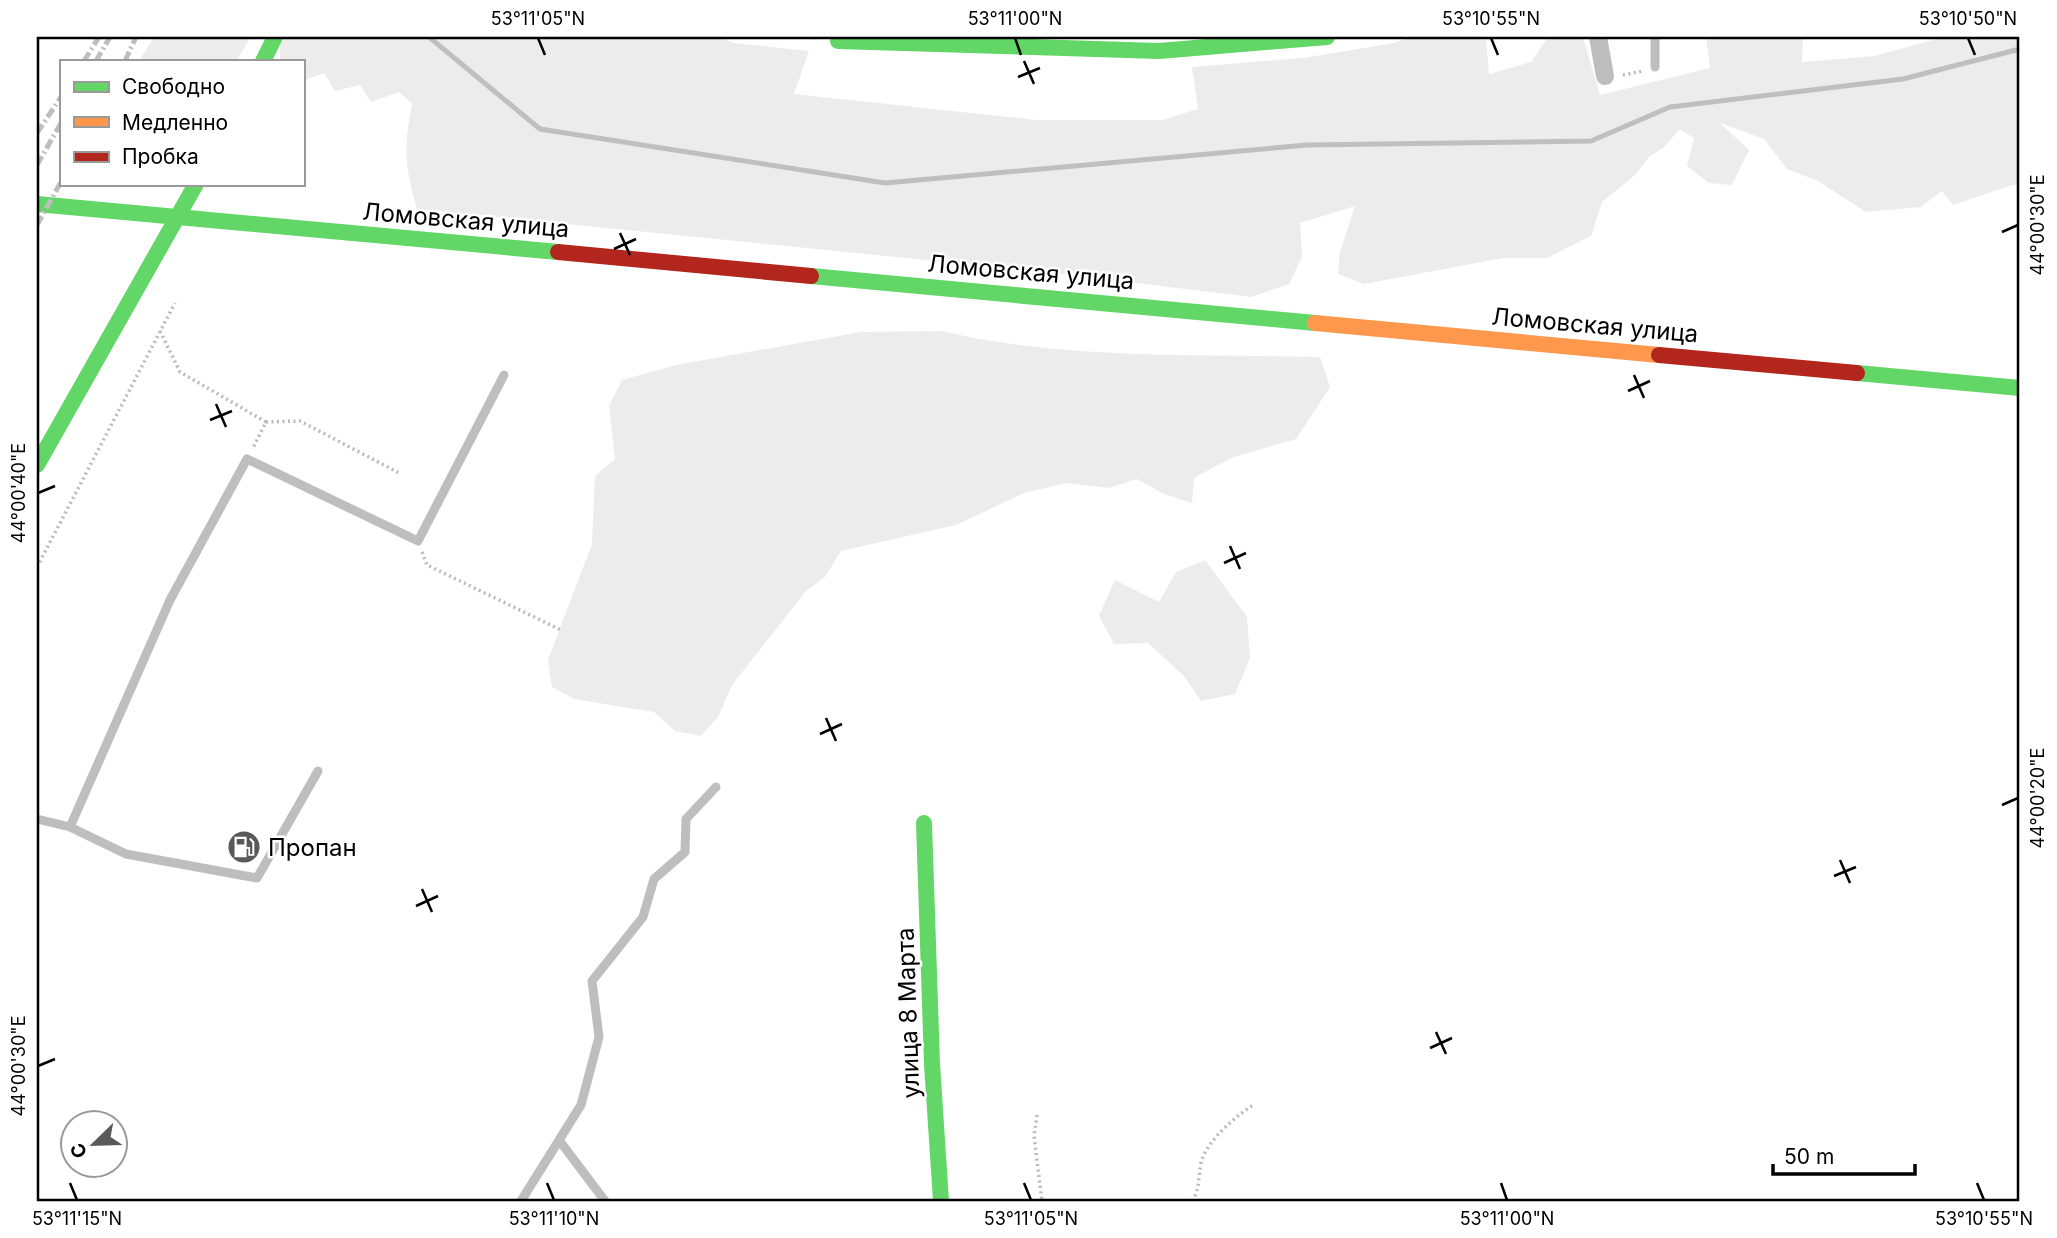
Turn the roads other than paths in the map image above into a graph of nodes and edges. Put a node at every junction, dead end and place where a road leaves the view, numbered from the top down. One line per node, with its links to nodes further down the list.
1 (275, 37): 6 (main road)
2 (1326, 37): 5 (main road)
3 (1598, 37): 8 (street)
4 (1655, 37): 7 (lane)
5 (838, 41)
6 (264, 60)
7 (1655, 67)
8 (1605, 76)
9 (195, 186): 13 (main road)
10 (37, 204): 12 (main road, Ломовская улица)
11 (504, 374): 18 (lane)
12 (2020, 388)
13 (37, 465)
14 (318, 771): 18 (lane)
15 (716, 787): 19 (lane)
16 (37, 819): 18 (lane)
17 (924, 823): 22 (main road, улица 8 Марта)
18 (70, 827)
19 (559, 1140): 20 (lane); 21 (lane)
20 (521, 1201)
21 (605, 1201)
22 (941, 1201)

